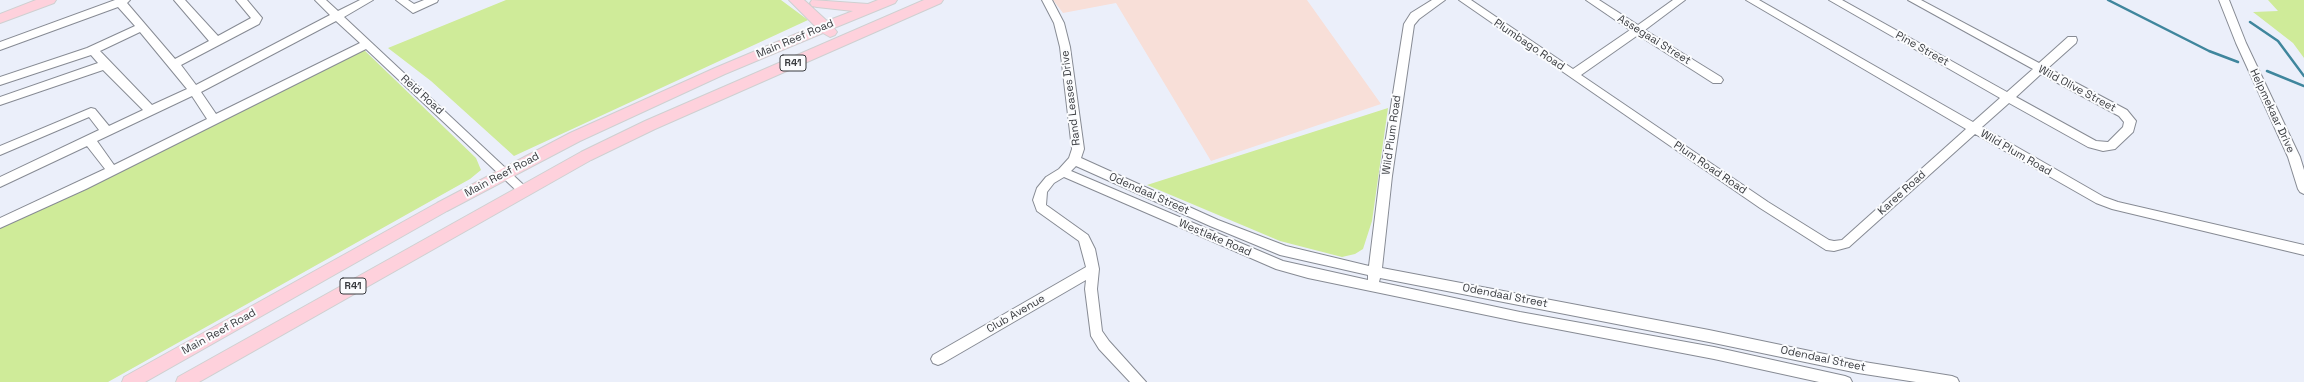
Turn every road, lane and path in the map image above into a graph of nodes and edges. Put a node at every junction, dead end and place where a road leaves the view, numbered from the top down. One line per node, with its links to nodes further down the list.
1 (29, 0): 25 (main road)
2 (49, 0): 27 (main road)
3 (179, 0): 35 (street)
4 (241, 0): 35 (street)
5 (320, 0): 26 (street, Reid Road)
6 (368, 0): 26 (street)
7 (401, 0): 8 (street)
8 (433, 0)
9 (796, 0): 29 (main road)
10 (890, 0): 24 (main road, Main Reef Road / R41)
11 (936, 0): 33 (main road, Main Reef Road / R41)
12 (1047, 0): 55 (street, Rand Leases Drive)
13 (1440, 0): 66 (street, Wild Plum Road)
14 (1464, 0): 42 (street, Plumbago Road)
15 (1591, 0): 31 (street, Assegaai Street)
16 (1751, 0): 51 (street, Wild Plum Road)
17 (1834, 0): 47 (street, Pine Street)
18 (1913, 0): 41 (street, Wild Olive Street)
19 (2219, 0): 32 (street, Helpmekaar Drive)
20 (2224, 0): 32 (street, Helpmekaar Drive)
21 (122, 1): 30 (street); 37 (street)
22 (1675, 1): 31 (street)
23 (814, 2): 24 (main road); 28 (main road)
24 (873, 6): 28 (main road, Main Reef Road / R41)
25 (0, 11)
26 (338, 16): 36 (street, Reid Road); 45 (street)
27 (0, 18)
28 (838, 20): 29 (main road, Main Reef Road / R41); 33 (main road)
29 (824, 26): 33 (main road); 57 (main road, Main Reef Road / R41)
30 (142, 27): 38 (street); 39 (street)
31 (1638, 31): 42 (street); 43 (street, Assegaai Street)
32 (2239, 38): 60 (street, Helpmekaar Drive)
33 (847, 39): 61 (main road, Main Reef Road / R41)
34 (2072, 40): 41 (street, Karee Road)
35 (216, 41): 39 (street)
36 (367, 44): 56 (street); 57 (street, Reid Road)
37 (0, 46)
38 (94, 50): 40 (street); 44 (street)
39 (174, 64): 45 (street)
40 (105, 65): 48 (street); 49 (street)
41 (2040, 69): 47 (street, Karee Road); 47 (street, Wild Olive Street)
42 (1573, 75): 46 (street, Plumbago Road)
43 (1717, 80)
44 (0, 82)
45 (195, 90): 49 (street); 50 (street)
46 (1594, 90): 63 (street, Plum Road Road)
47 (2009, 97): 51 (street, Karee Road)
48 (0, 101)
49 (151, 111): 52 (street)
50 (213, 119)
51 (1975, 129): 63 (street, Karee Road); 64 (street, Wild Plum Road)
52 (107, 132): 53 (street); 54 (street)
53 (89, 140): 56 (street); 59 (street)
54 (0, 151)
55 (1074, 160): 58 (street, Rand Leases Drive); 66 (street, Odendaal Street)
56 (112, 170): 62 (street)
57 (506, 172): 61 (street, Reid Road); 69 (main road, Main Reef Road / R41)
58 (1063, 172): 65 (street, Rand Leases Drive); 67 (street, Westlake Road)
59 (0, 182)
60 (2304, 189)
61 (523, 190): 70 (main road, Main Reef Road / R41)
62 (0, 224)
63 (1826, 245)
64 (2304, 250)
65 (1093, 269): 68 (street, Club Avenue); 71 (street, Rand Leases Drive)
66 (1375, 272): 67 (street, Wild Plum Road); 73 (street, Odendaal Street)
67 (1373, 286): 72 (street, Odendaal Street)
68 (938, 359)
69 (130, 382)
70 (184, 382)
71 (1139, 382)
72 (1845, 382)
73 (1952, 382)

